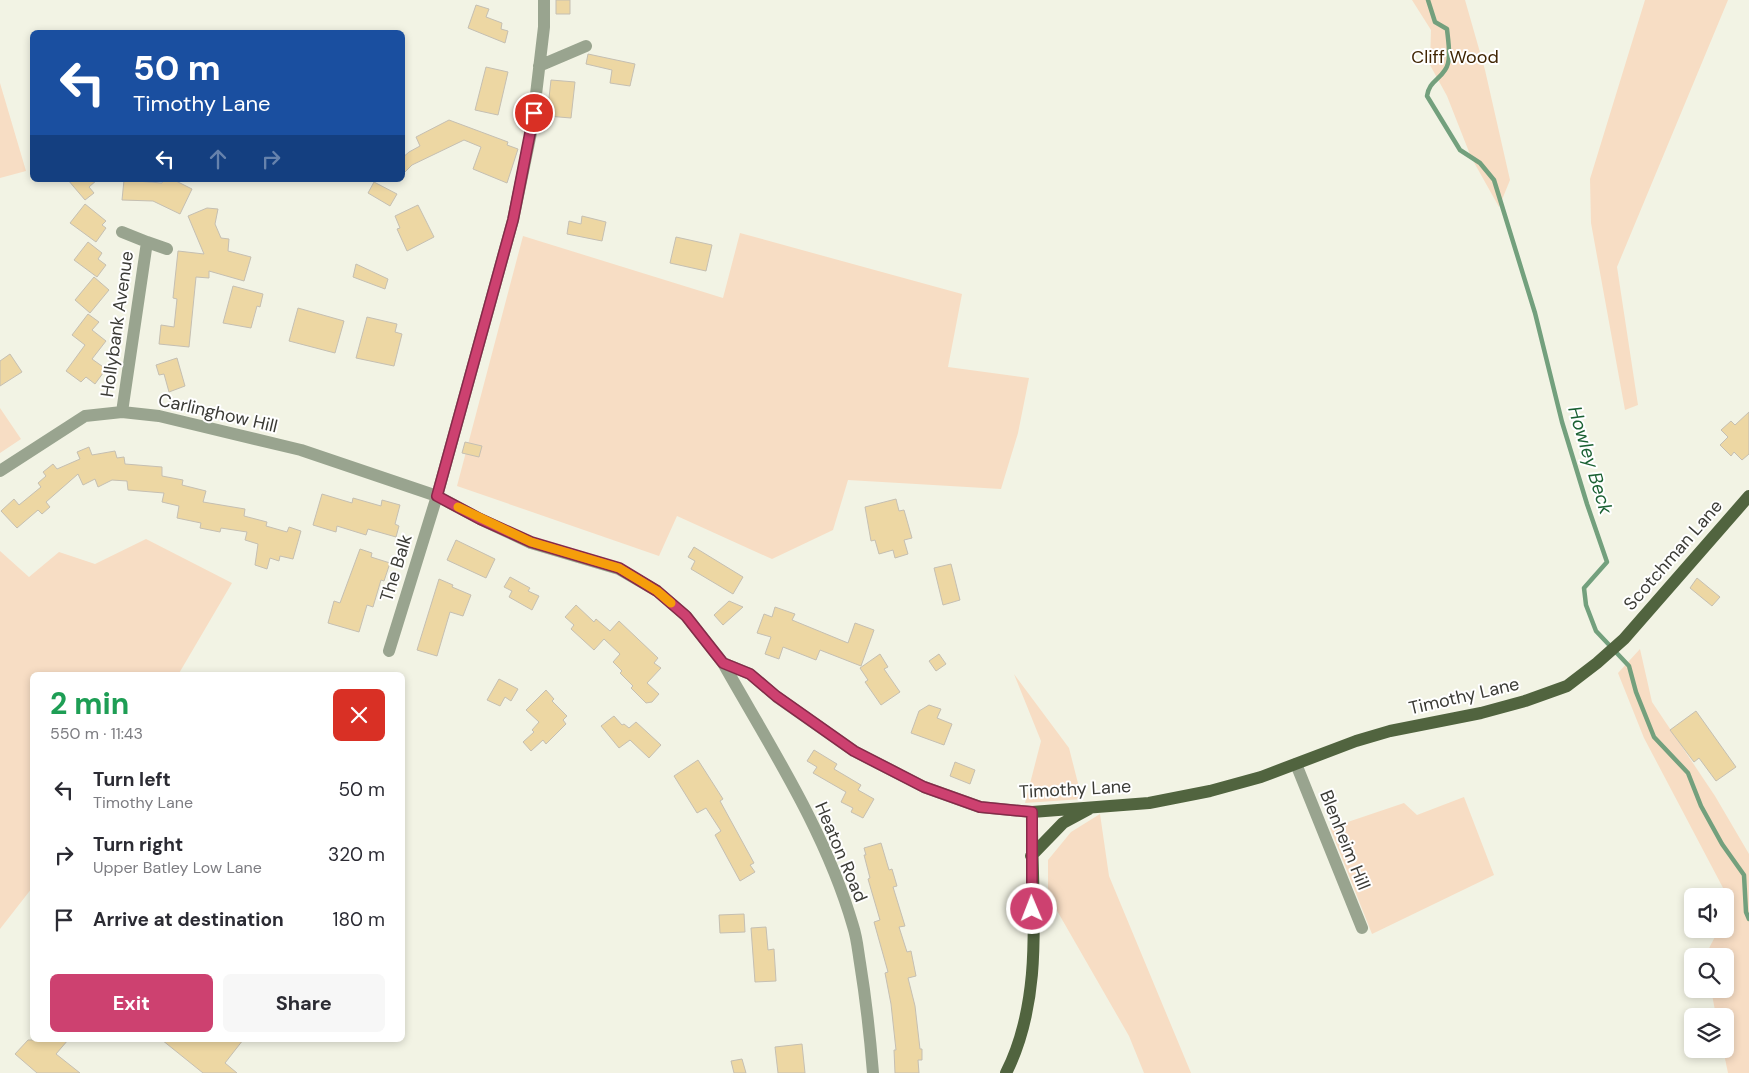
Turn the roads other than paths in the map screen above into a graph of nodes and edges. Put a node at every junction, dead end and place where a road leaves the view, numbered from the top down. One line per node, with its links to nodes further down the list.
1 (544, 0): 3 (street, The Balk)
2 (586, 46): 3 (street)
3 (540, 66): 9 (street, The Balk)
4 (122, 232): 5 (street, Hollybank Avenue)
5 (147, 242): 6 (street, Hollybank Avenue); 7 (street, Hollybank Avenue)
6 (167, 250)
7 (122, 412): 8 (street, Carlinghow Hill); 9 (street, Carlinghow Hill)
8 (0, 471)
9 (437, 496): 12 (street, The Balk); 13 (street, Timothy Lane)
10 (1749, 496): 11 (main road, Scotchman Lane)
11 (1624, 639): 14 (main road, Timothy Lane)
12 (389, 651)
13 (723, 663): 16 (street, Timothy Lane); 19 (street, Heaton Road)
14 (1296, 764): 15 (main road, Timothy Lane); 18 (street, Blenheim Hill)
15 (1093, 807): 16 (main road, Timothy Lane); 17 (main road)
16 (1032, 812): 17 (main road)
17 (1031, 856): 20 (main road)
18 (1362, 928)
19 (873, 1073)
20 (1006, 1073)

